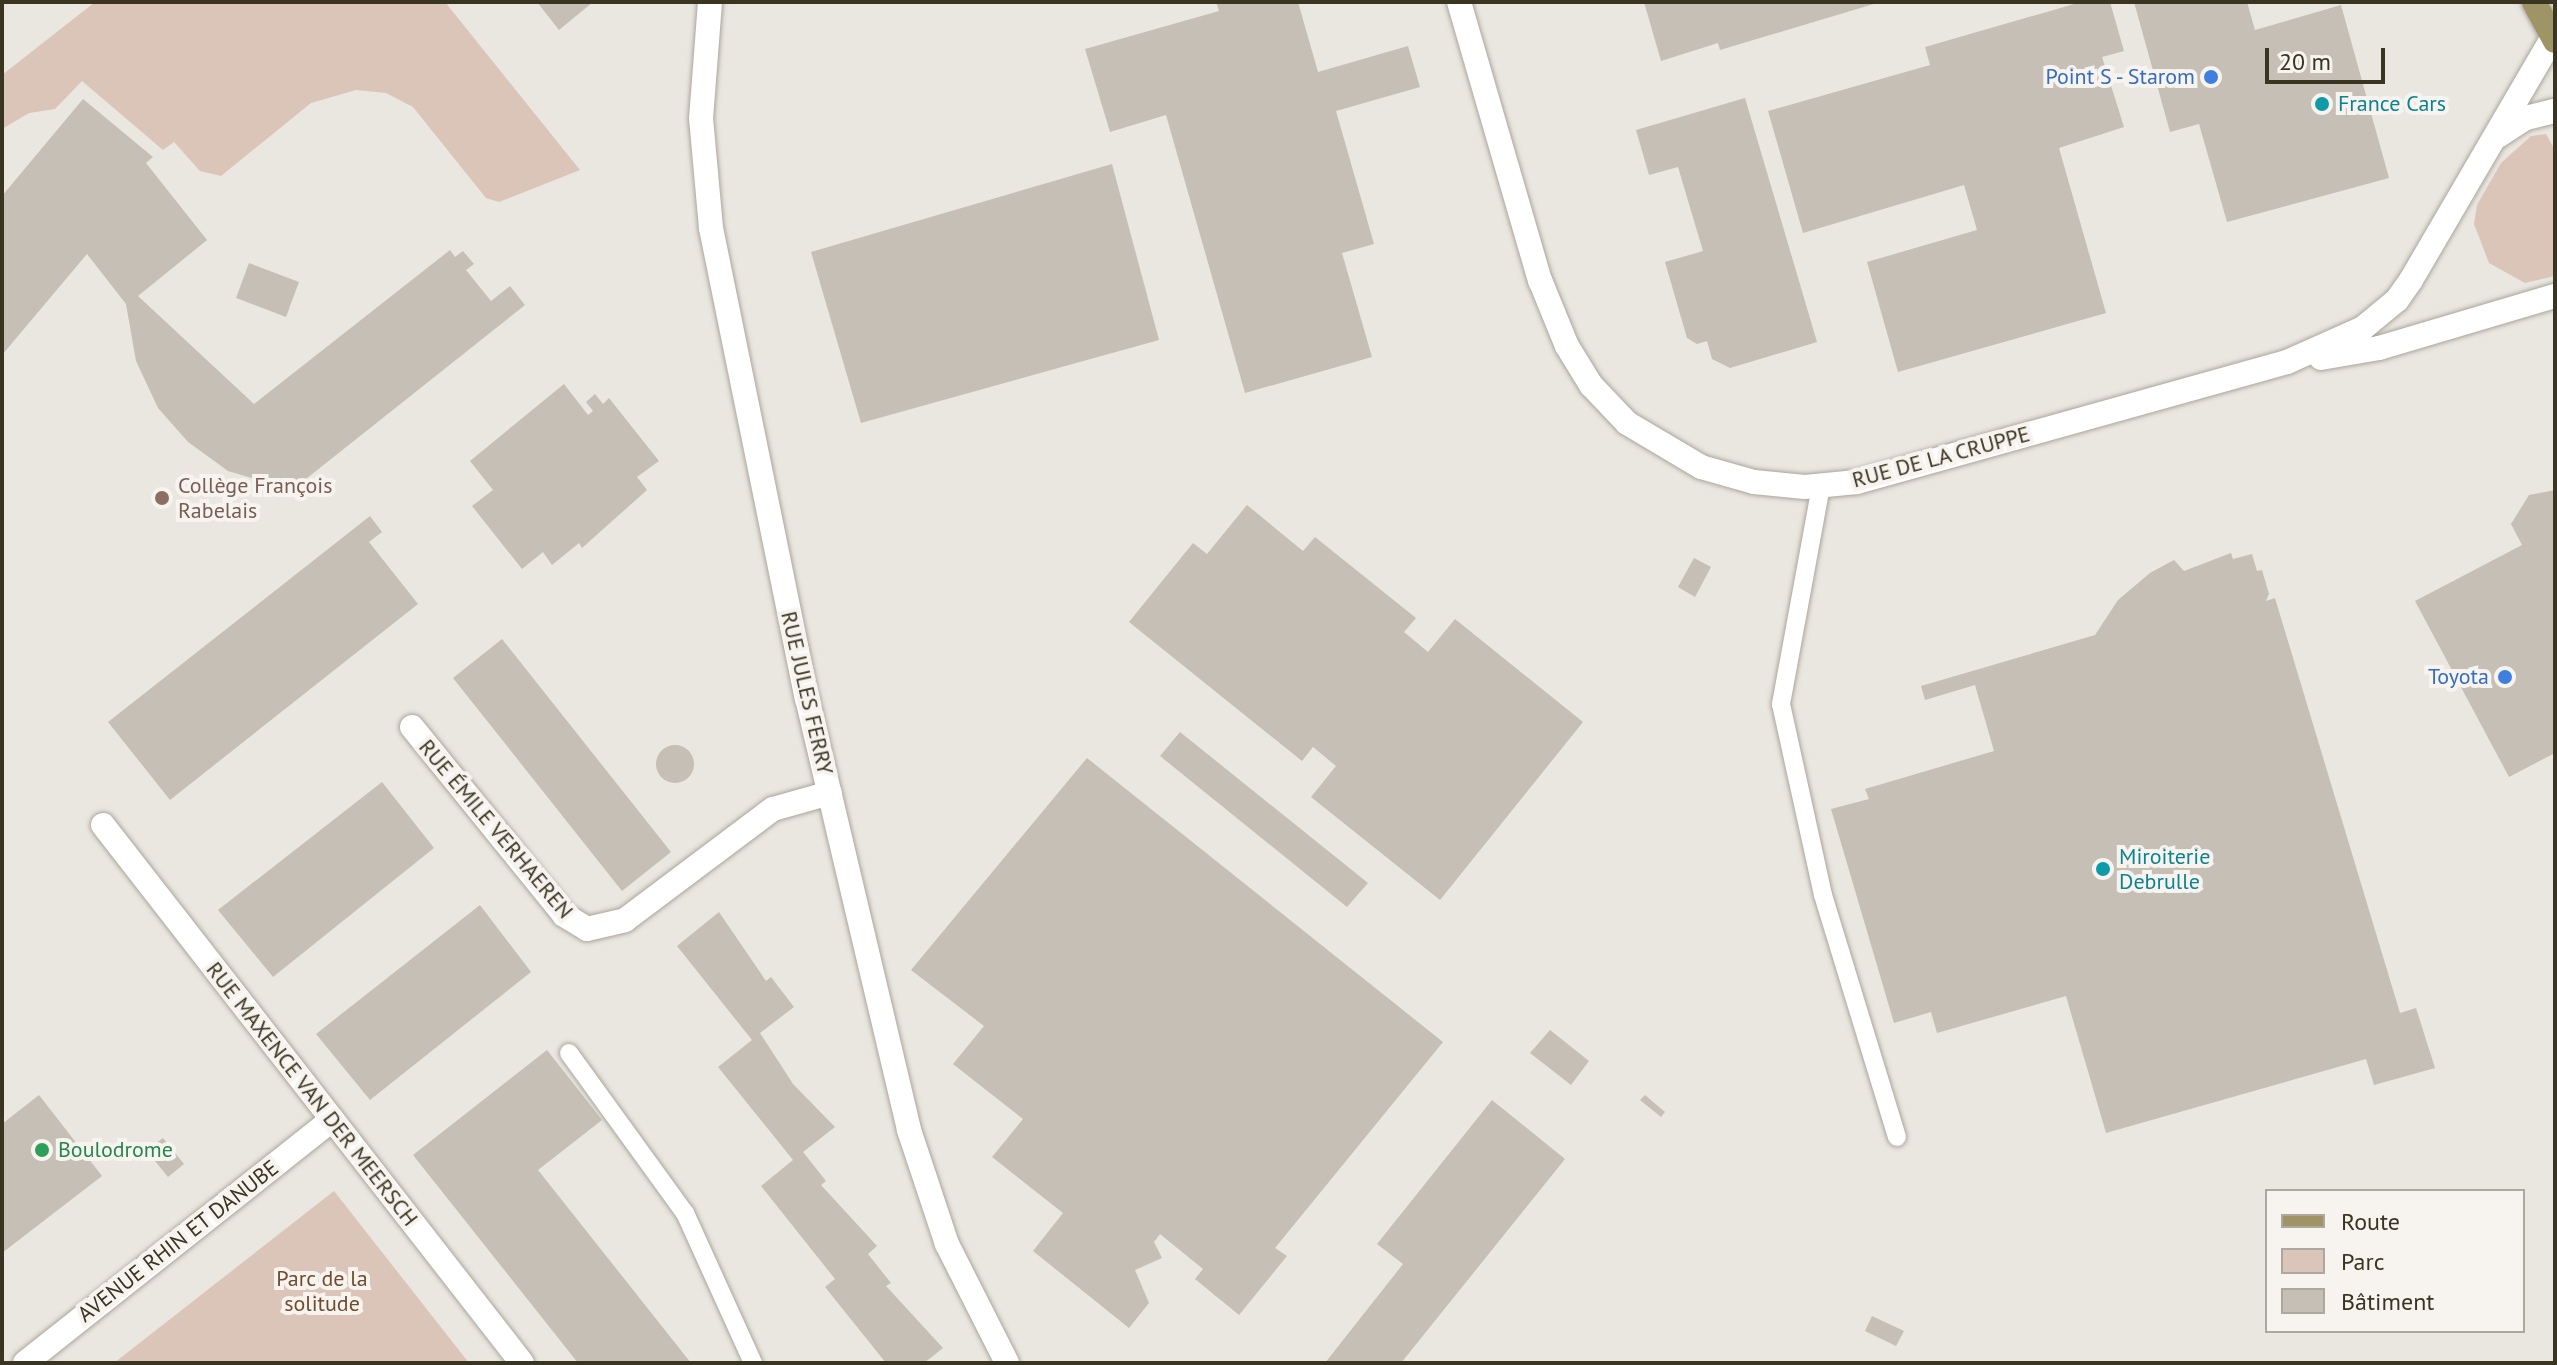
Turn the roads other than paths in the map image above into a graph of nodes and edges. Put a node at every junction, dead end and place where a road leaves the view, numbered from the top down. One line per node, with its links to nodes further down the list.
1 (710, 2): 11 (street, RUE JULES FERRY)
2 (1459, 2): 9 (street, RUE DE LA CRUPPE)
3 (2534, 2): 4 (main road)
4 (2554, 38): 6 (street, RUE DE LA CRUPPE)
5 (2555, 111): 6 (street, RUE DE LA CRUPPE)
6 (2482, 156): 8 (street, RUE DE LA CRUPPE)
7 (2555, 296): 8 (street, RUE DE LA CRUPPE)
8 (2287, 362): 9 (street, RUE DE LA CRUPPE)
9 (1821, 486): 15 (lane)
10 (412, 727): 11 (street, RUE ÉMILE VERHAEREN)
11 (830, 793): 19 (street, RUE JULES FERRY)
12 (103, 825): 14 (street, RUE MAXENCE VAN DER MEERSCH)
13 (569, 1053): 18 (lane)
14 (332, 1120): 16 (street, AVENUE RHIN ET DANUBE); 17 (street, RUE MAXENCE VAN DER MEERSCH)
15 (1897, 1137)
16 (25, 1363)
17 (522, 1363)
18 (753, 1363)
19 (1007, 1363)

